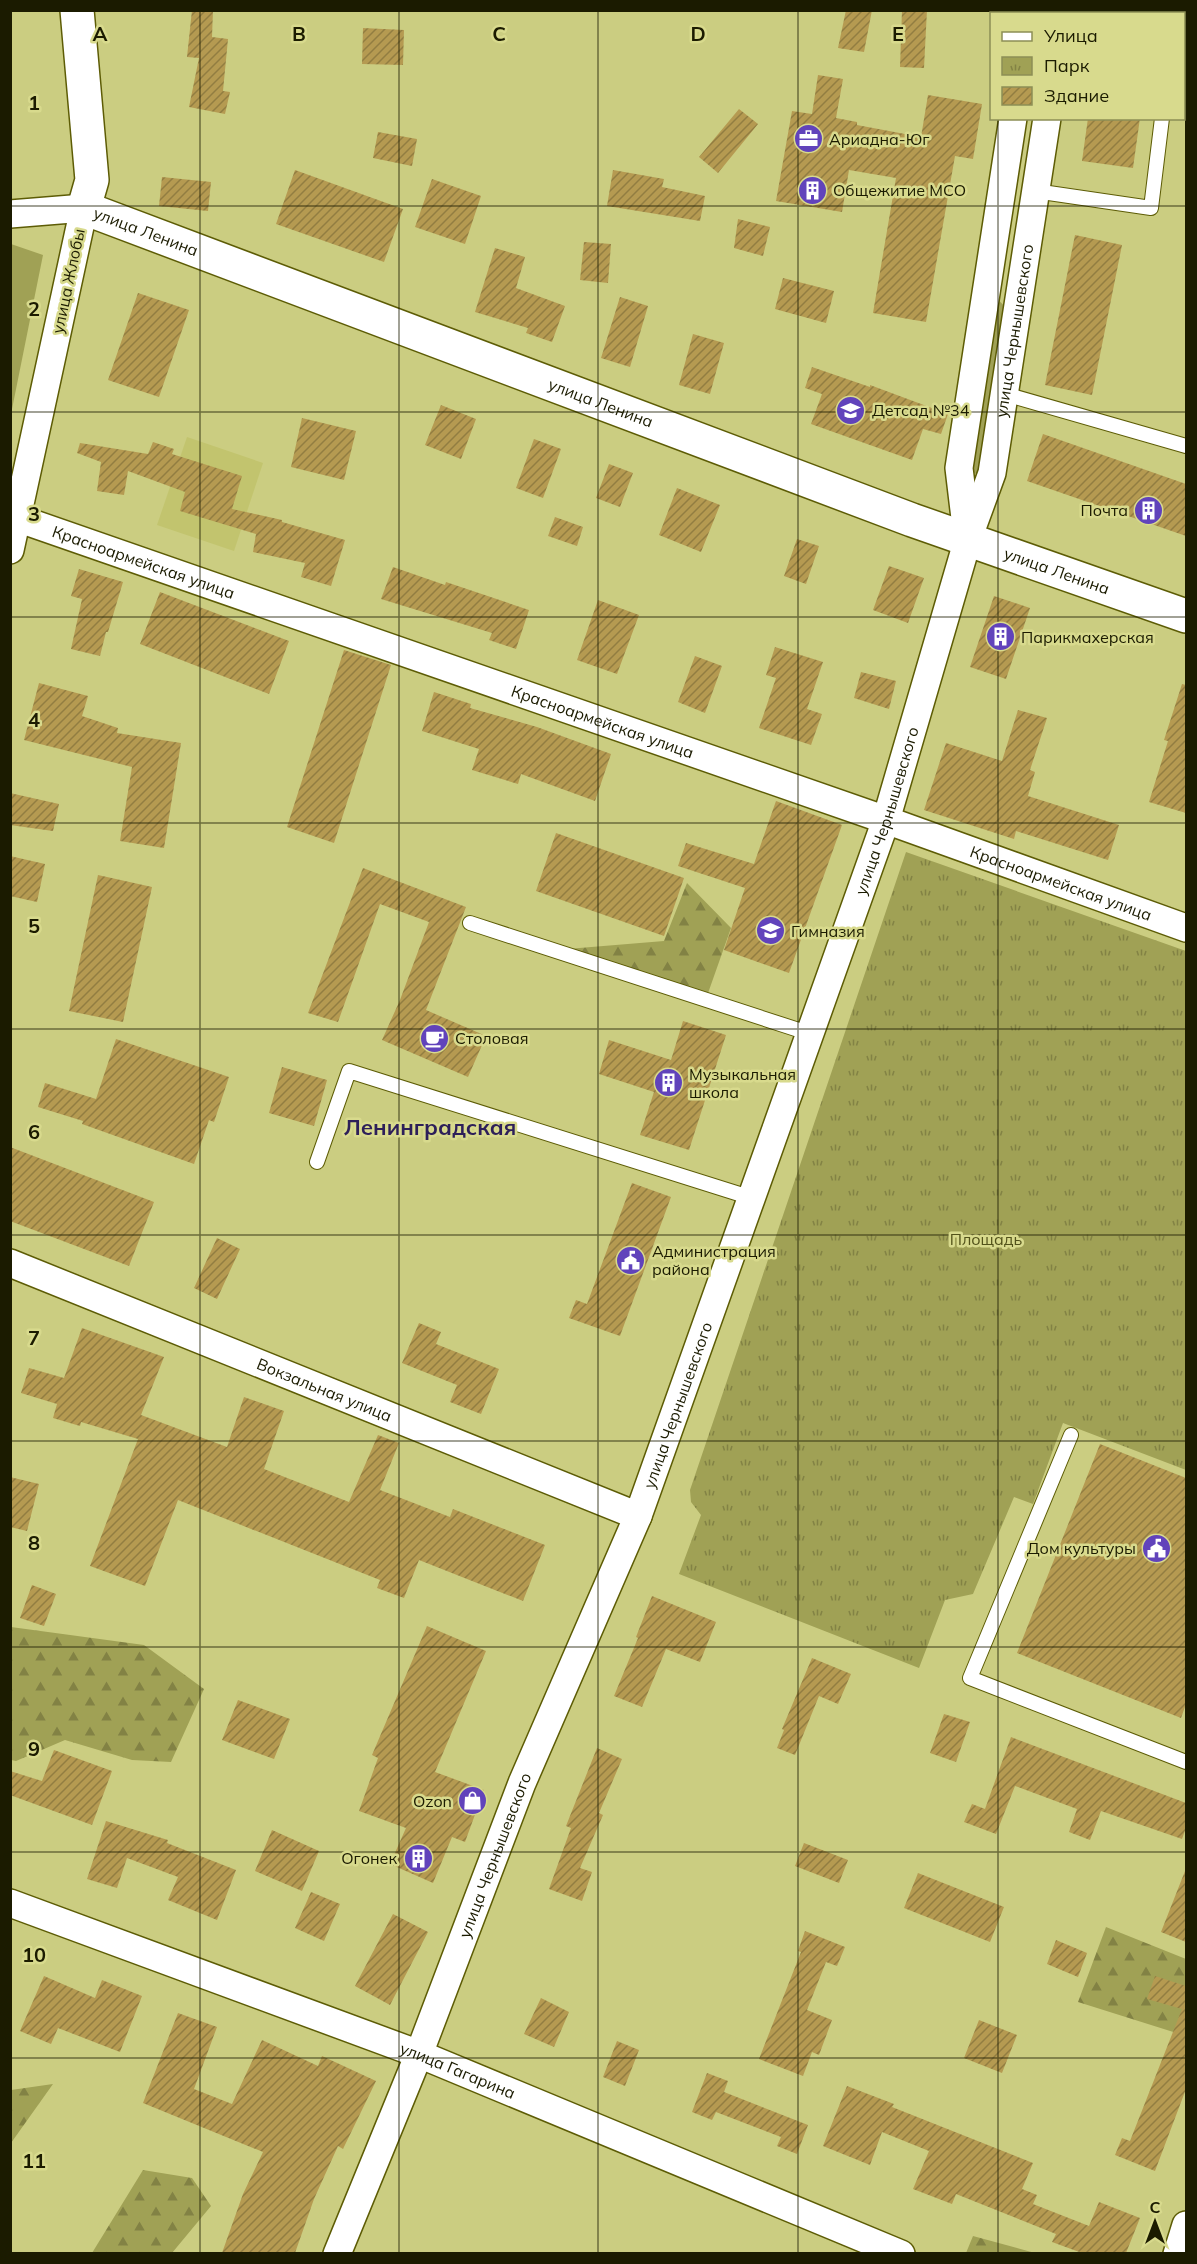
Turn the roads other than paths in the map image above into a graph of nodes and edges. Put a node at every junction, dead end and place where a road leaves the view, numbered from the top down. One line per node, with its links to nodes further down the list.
1 (77, 10): 6 (street, улица Жлобы)
2 (1013, 120): 11 (street, улица Чернышевского)
3 (1047, 120): 5 (street, улица Чернышевского)
4 (1162, 120): 5 (lane)
5 (1035, 191): 8 (street, улица Чернышевского)
6 (84, 208): 7 (street, улица Ленина); 10 (street, улица Жлобы); 11 (street, улица Ленина)
7 (10, 214)
8 (1005, 394): 9 (lane); 11 (street, улица Чернышевского)
9 (1186, 446)
10 (17, 518): 12 (street, улица Жлобы); 14 (street, Красноармейская улица)
11 (968, 539): 13 (street, улица Ленина); 14 (street, улица Чернышевского)
12 (10, 550)
13 (1186, 616)
14 (886, 820): 16 (street, Красноармейская улица); 17 (street, улица Чернышевского)
15 (470, 923): 17 (lane)
16 (1186, 928)
17 (811, 1034): 19 (street, улица Чернышевского)
18 (317, 1162): 19 (lane)
19 (752, 1198): 22 (street, улица Чернышевского)
20 (10, 1263): 22 (street, Вокзальная улица)
21 (1071, 1435): 23 (lane)
22 (638, 1516): 25 (street, улица Чернышевского)
23 (1186, 1762)
24 (10, 1903): 25 (street, улица Гагарина)
25 (419, 2054): 27 (street, улица Чернышевского); 28 (street, улица Гагарина)
26 (1186, 2225): 29 (street)
27 (337, 2253)
28 (901, 2253)
29 (1177, 2253)

